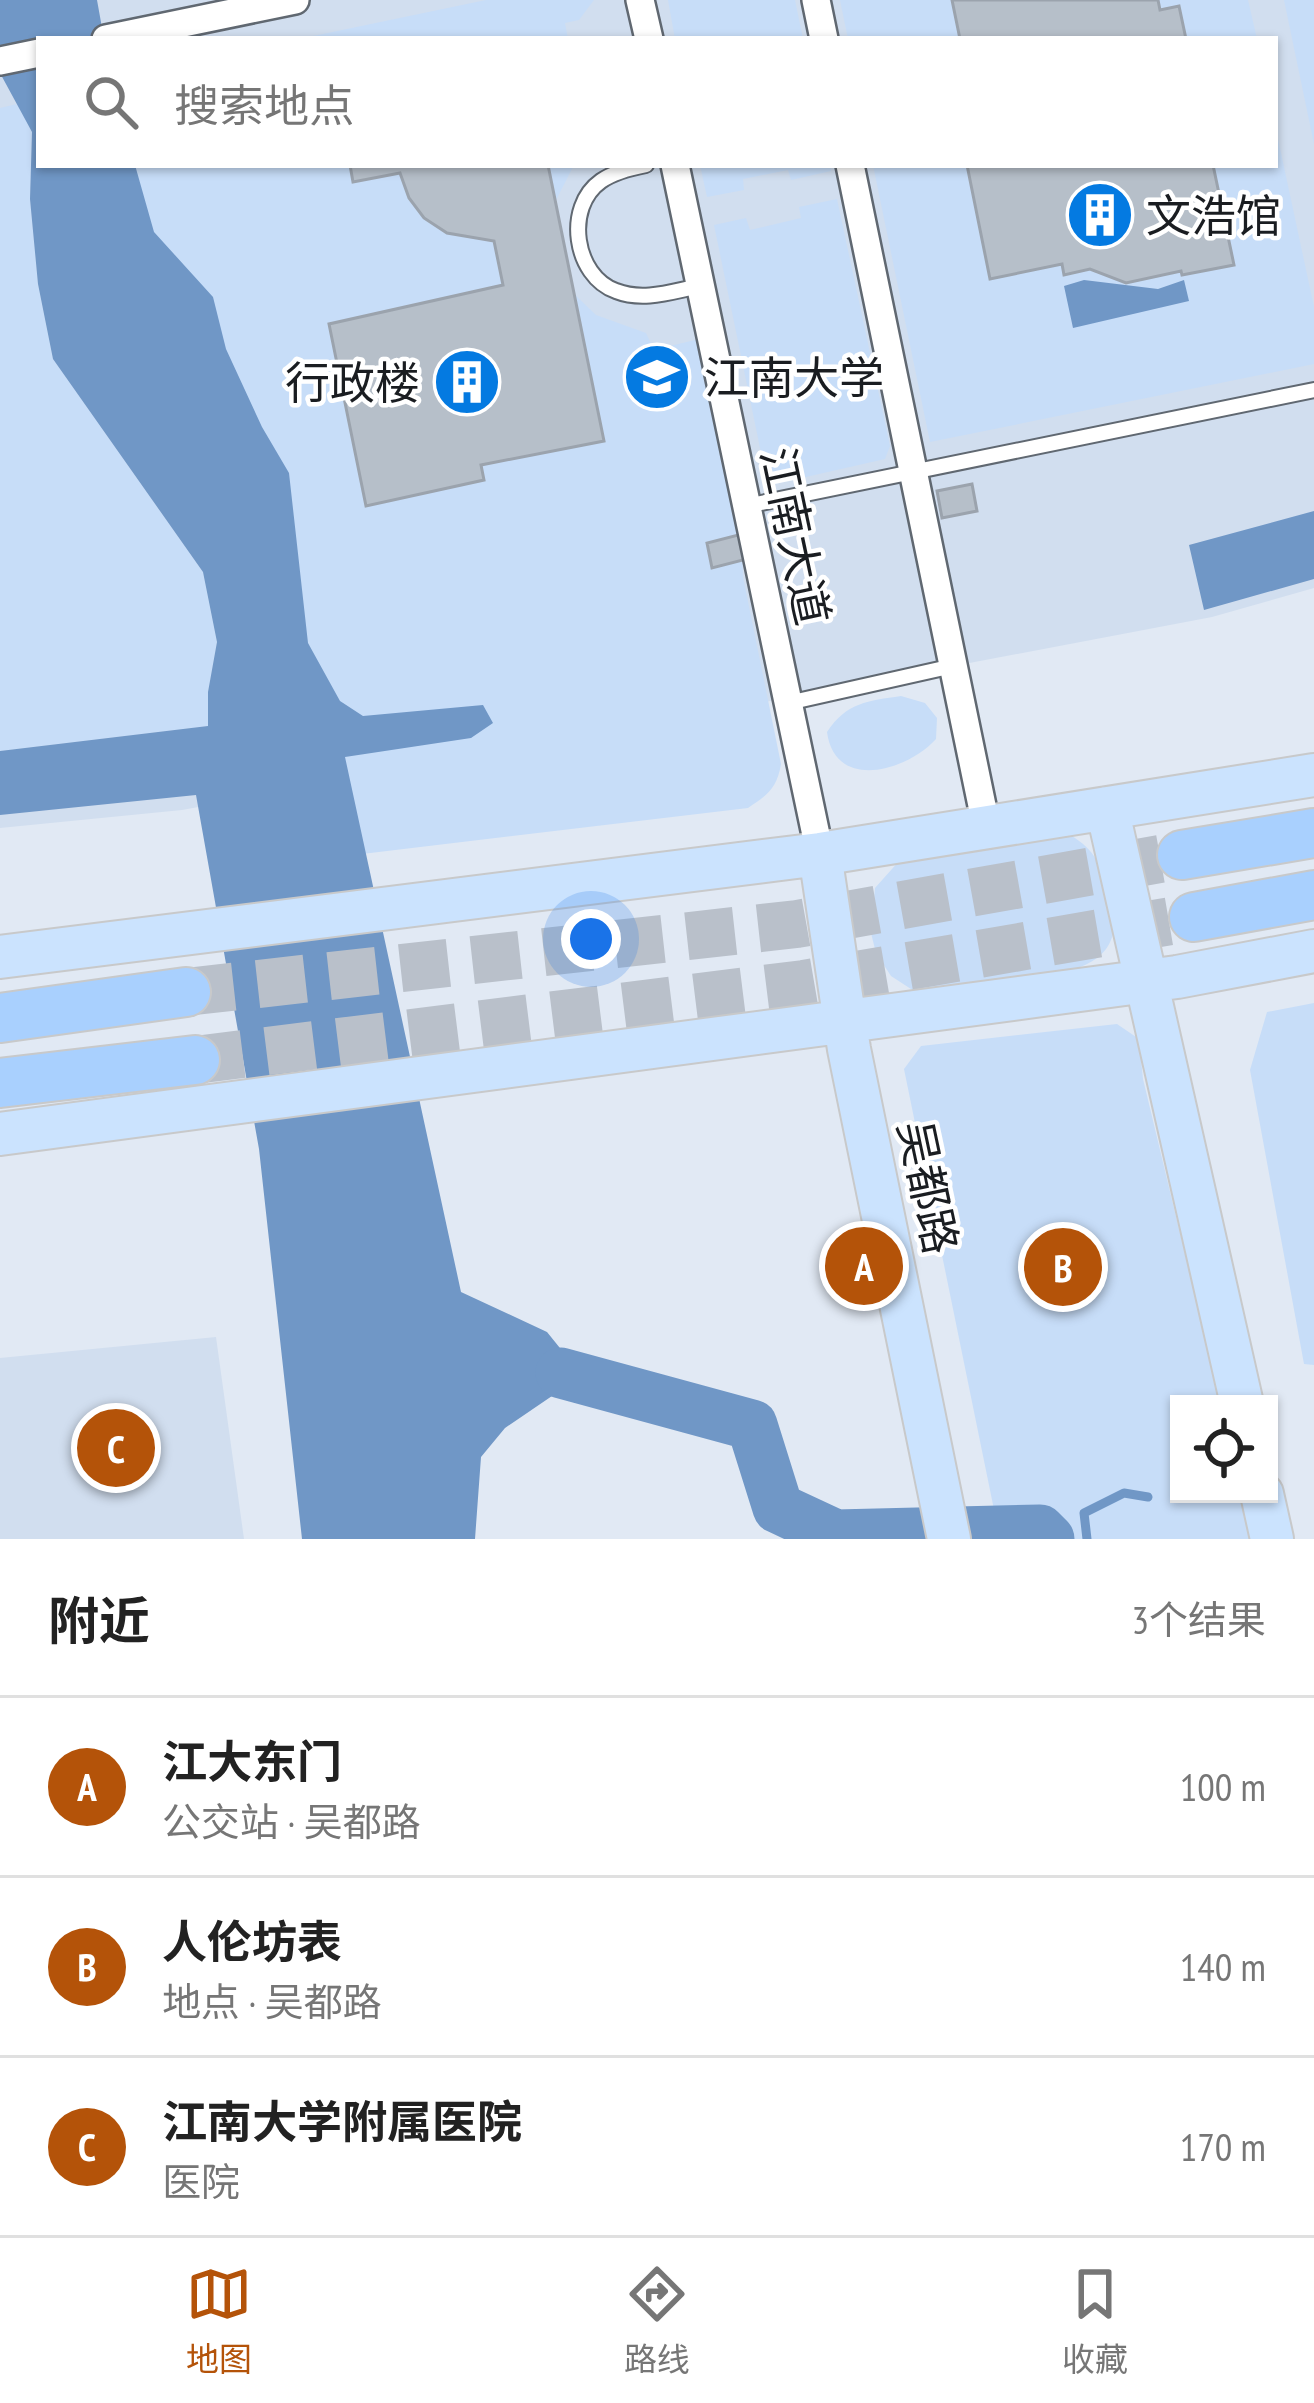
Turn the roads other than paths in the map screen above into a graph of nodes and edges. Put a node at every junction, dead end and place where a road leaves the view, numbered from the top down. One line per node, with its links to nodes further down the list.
1 (295, 0): 4 (street)
2 (640, 0): 5 (street)
3 (816, 0): 6 (street)
4 (120, 36)
5 (648, 36)
6 (823, 36)
7 (36, 54): 8 (street)
8 (0, 62)
9 (633, 168): 12 (lane)
10 (676, 168): 12 (street, 江南大道)
11 (851, 168): 14 (street)
12 (700, 286): 15 (street, 江南大道)
13 (1314, 390): 14 (lane)
14 (912, 471): 15 (lane); 16 (street)
15 (746, 506): 17 (street, 江南大道)
16 (953, 666): 17 (lane); 20 (street)
17 (788, 703): 22 (street, 江南大道)
18 (1314, 775): 19 (main road)
19 (1107, 808): 20 (main road); 28 (main road)
20 (986, 825): 22 (main road)
21 (1314, 833): 23 (highway)
22 (820, 854): 27 (main road); 31 (main road, 吴都路)
23 (1182, 855)
24 (1314, 895): 25 (highway)
25 (1194, 917)
26 (1314, 951): 28 (main road)
27 (0, 957)
28 (1147, 980): 31 (main road); 35 (main road)
29 (186, 992): 30 (highway)
30 (0, 1018)
31 (846, 1021): 34 (main road); 37 (main road, 吴都路)
32 (195, 1060): 33 (highway)
33 (0, 1083)
34 (0, 1134)
35 (1240, 1395)
36 (1264, 1503): 38 (main road)
37 (950, 1539)
38 (1272, 1539)

